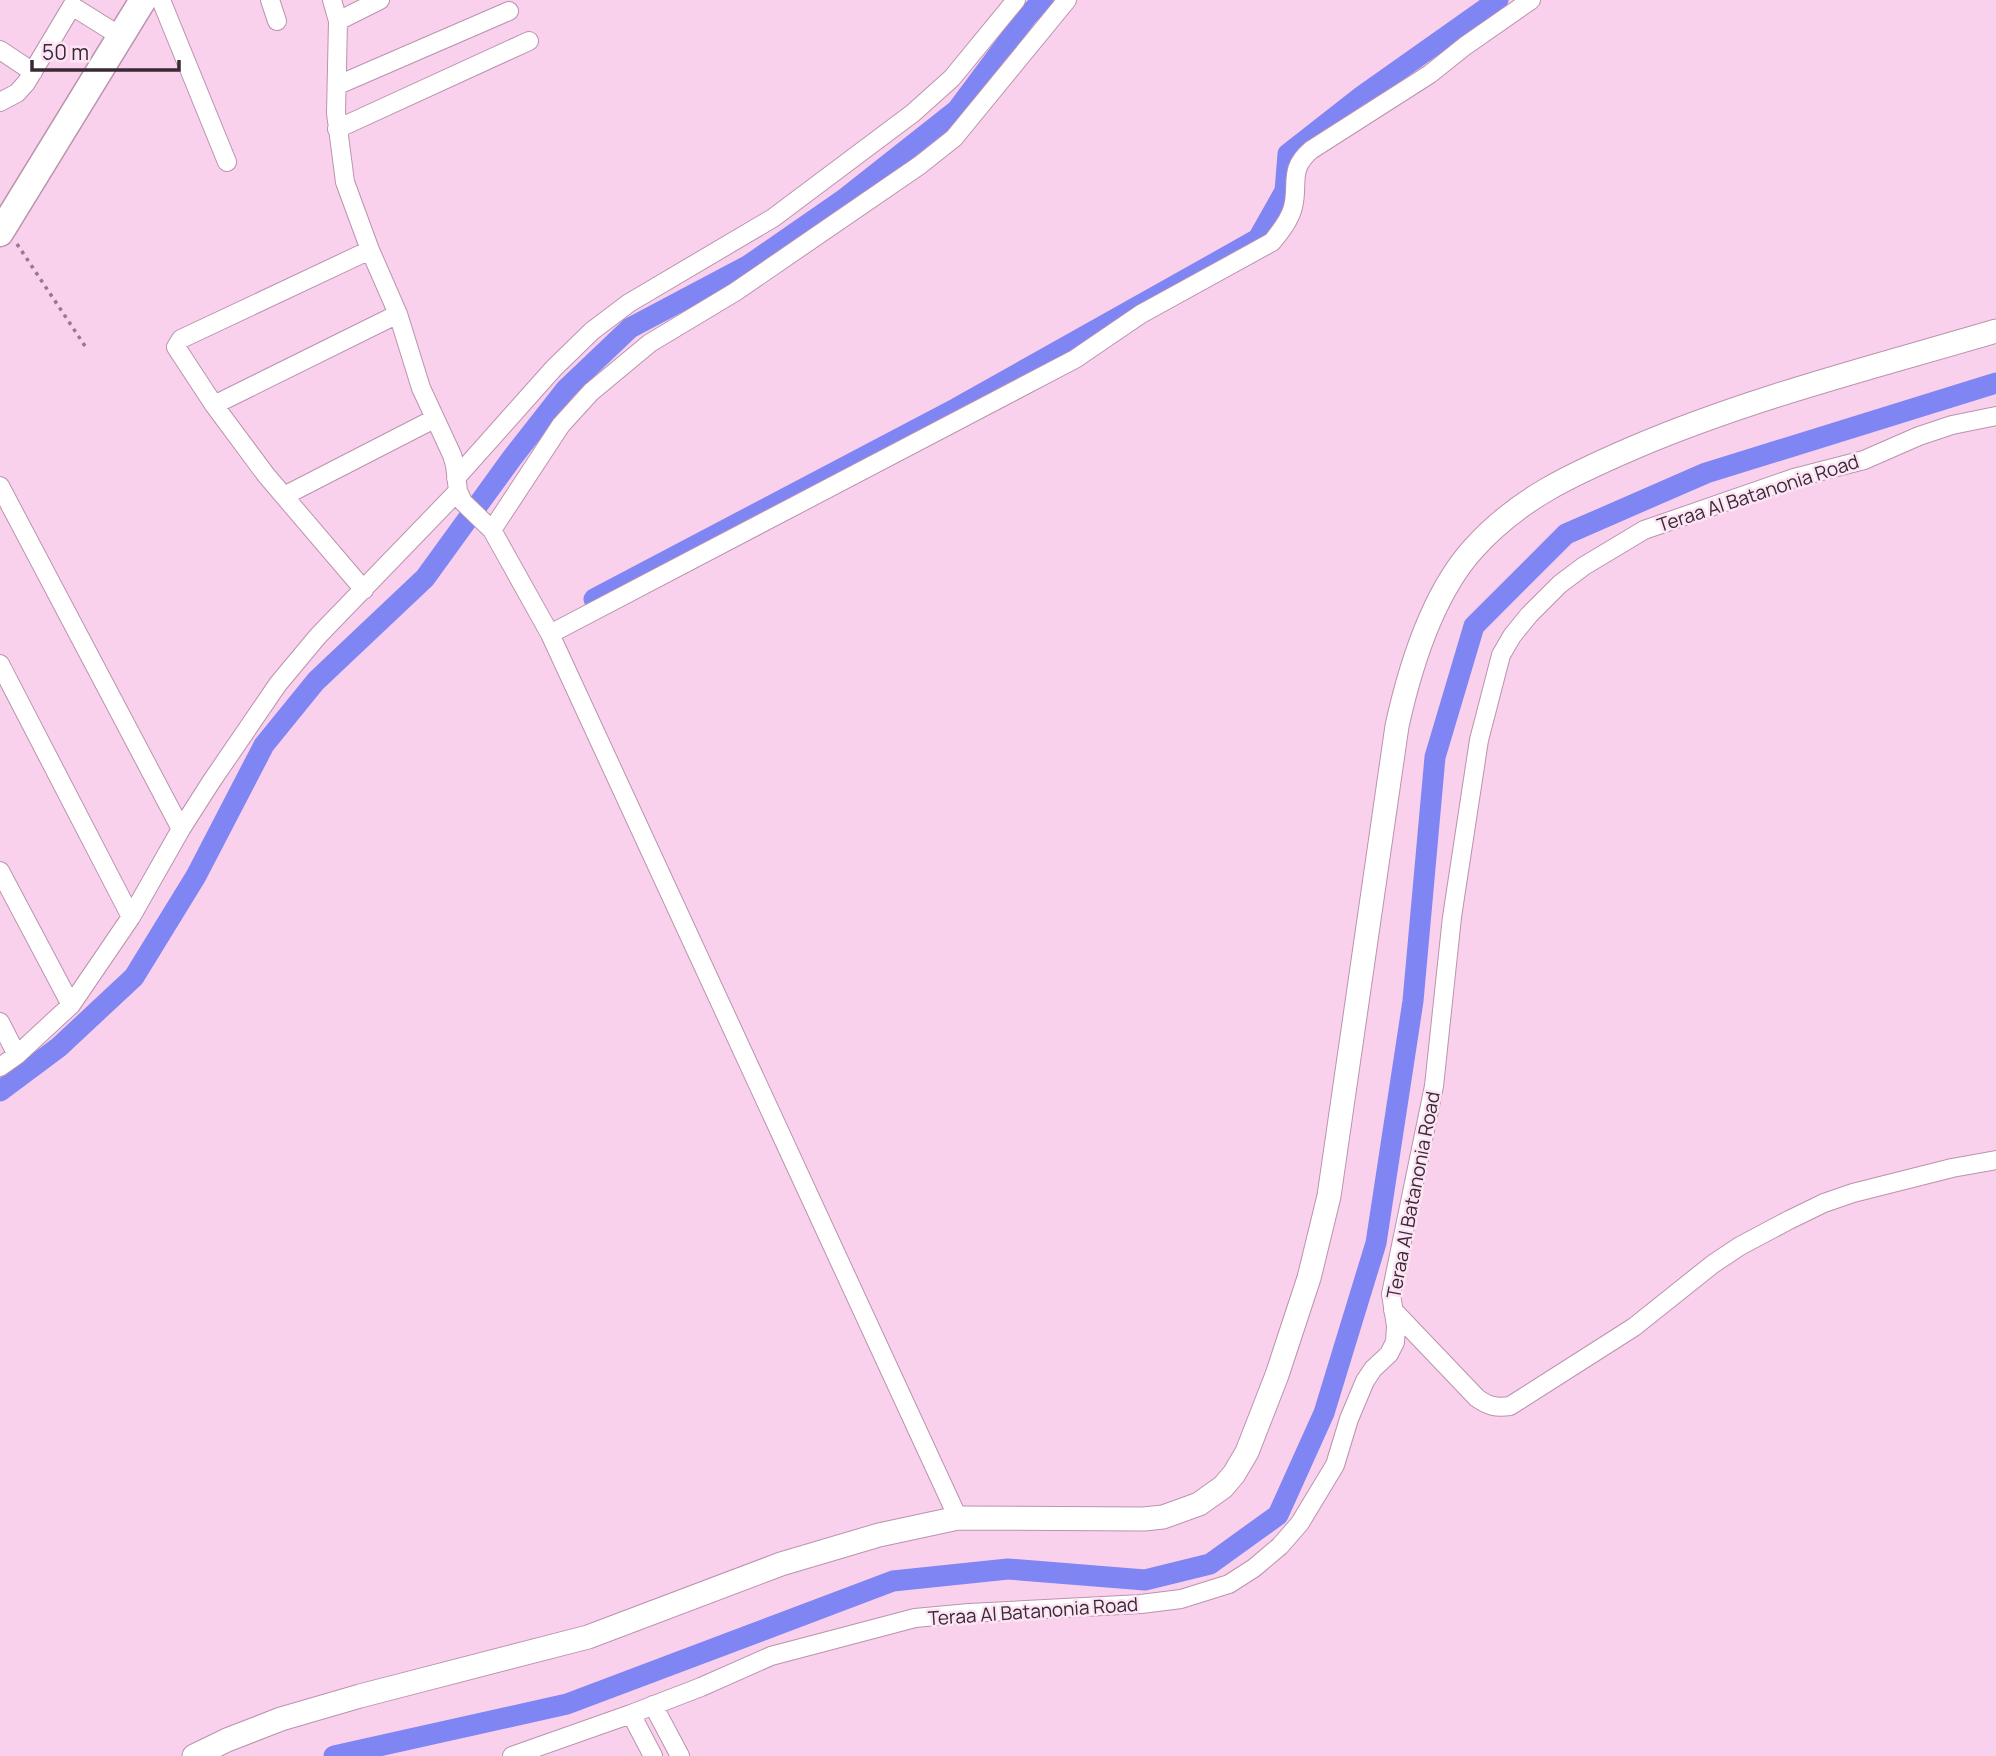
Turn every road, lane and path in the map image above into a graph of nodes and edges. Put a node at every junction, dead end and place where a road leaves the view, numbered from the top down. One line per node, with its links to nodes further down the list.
1 (143, 0): 13 (main road)
2 (161, 0): 20 (street)
3 (270, 0): 11 (street)
4 (332, 0): 12 (street)
5 (380, 0): 12 (street)
6 (1016, 0): 30 (street)
7 (1067, 0): 32 (street)
8 (1531, 0): 34 (street)
9 (70, 3): 13 (street); 16 (street)
10 (509, 11): 17 (street)
11 (277, 21)
12 (338, 21): 17 (street)
13 (120, 36): 21 (main road)
14 (529, 41): 19 (street)
15 (0, 50): 16 (street)
16 (33, 72): 18 (street)
17 (338, 85): 19 (street)
18 (0, 102)
19 (337, 129): 22 (street)
20 (227, 162)
21 (2, 229): 25 (path)
22 (370, 250): 23 (street); 26 (street)
23 (398, 314): 26 (street); 28 (street)
24 (1996, 331): 45 (street)
25 (85, 346)
26 (214, 405): 31 (street)
27 (1996, 416): 44 (street, Teraa Al Batanonia Road)
28 (435, 419): 30 (street); 31 (street)
29 (0, 486): 36 (street)
30 (459, 491): 32 (street); 33 (street)
31 (284, 496): 33 (street)
32 (487, 525): 34 (street)
33 (364, 590): 36 (street)
34 (550, 634): 45 (street)
35 (0, 664): 38 (street)
36 (181, 830): 38 (street)
37 (0, 871): 39 (street)
38 (131, 917): 39 (street)
39 (71, 1005): 41 (street)
40 (0, 1023): 41 (street)
41 (17, 1055): 42 (street)
42 (0, 1067)
43 (1996, 1160): 44 (street)
44 (1391, 1308): 46 (street, Teraa Al Batanonia Road)
45 (958, 1518): 48 (street)
46 (653, 1705): 47 (street, Teraa Al Batanonia Road); 51 (street)
47 (631, 1714): 49 (street, Teraa Al Batanonia Road); 50 (street)
48 (194, 1756)
49 (512, 1756)
50 (653, 1756)
51 (680, 1756)

